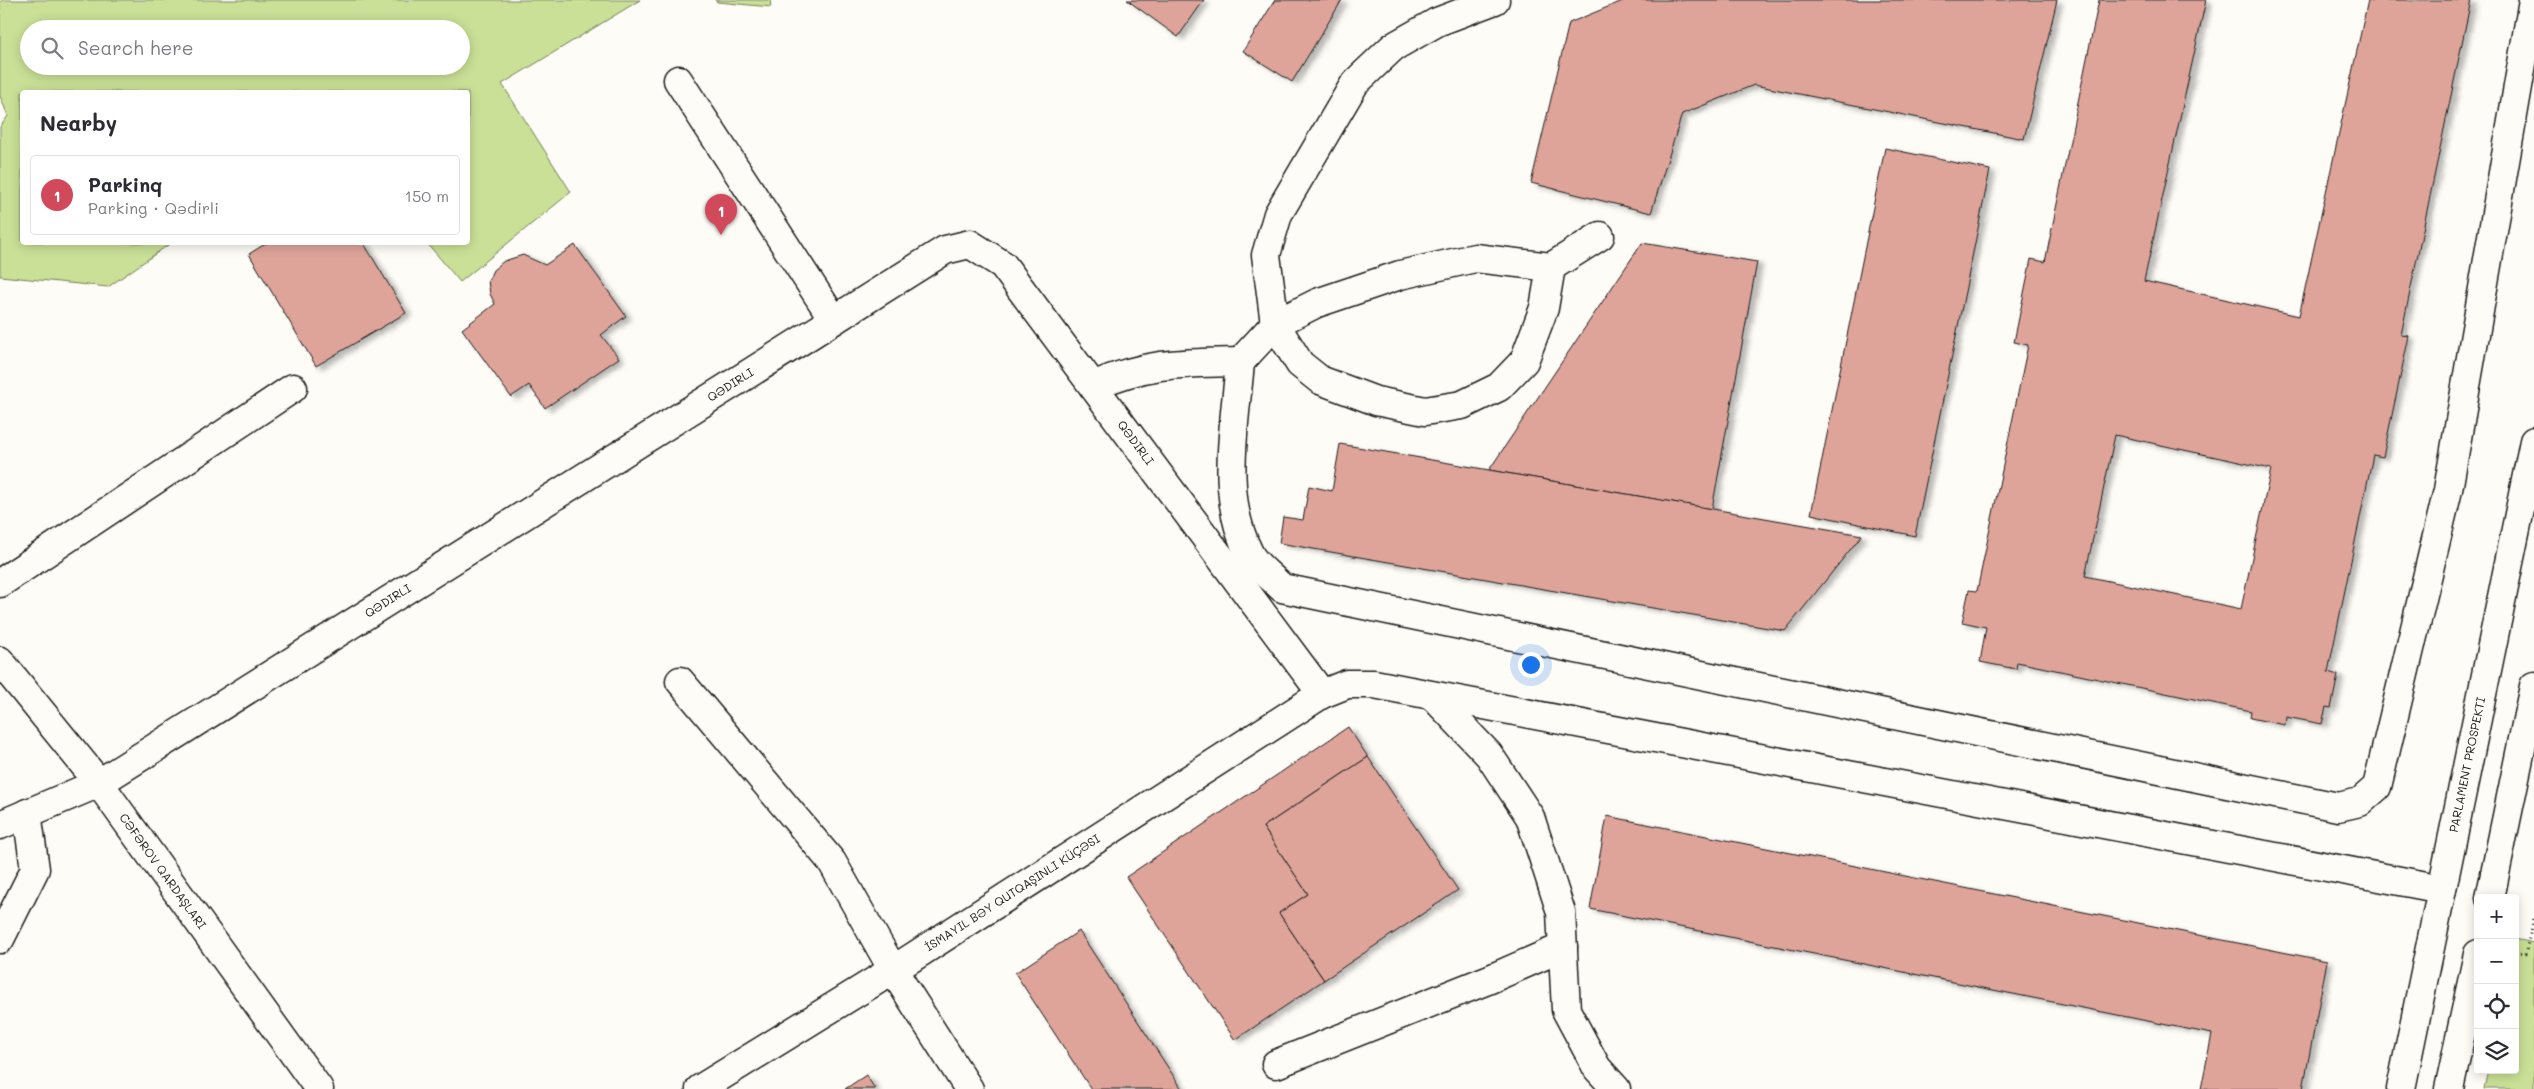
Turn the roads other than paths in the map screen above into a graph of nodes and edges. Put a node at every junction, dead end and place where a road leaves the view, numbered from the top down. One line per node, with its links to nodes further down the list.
1 (1495, 0): 7 (street)
2 (2533, 0): 8 (street)
3 (678, 80): 6 (street)
4 (1600, 236): 5 (street)
5 (1551, 267): 7 (street); 7 (street)
6 (834, 320): 9 (street, QƏDIRLI); 18 (street, QƏDIRLI)
7 (1275, 324): 8 (street)
8 (1240, 362): 9 (street)
9 (1093, 386): 16 (street, QƏDIRLI)
10 (293, 388): 12 (street)
11 (2534, 441): 21 (street, PARLAMENT PROSPEKTI)
12 (0, 583)
13 (0, 660): 18 (street)
14 (680, 681): 25 (street)
15 (2534, 686): 22 (street)
16 (1322, 694): 17 (street); 25 (street)
17 (1433, 696): 21 (street); 24 (street)
18 (99, 783): 19 (street, QƏDIRLI); 28 (street)
19 (27, 813): 20 (street, QƏDIRLI); 23 (street)
20 (0, 825)
21 (2442, 889): 32 (street, PARLAMENT PROSPEKTI)
22 (2491, 894)
23 (0, 939)
24 (1563, 947): 27 (street); 31 (street)
25 (893, 970): 29 (street); 30 (street)
26 (2474, 973): 33 (street)
27 (1276, 1064)
28 (318, 1089)
29 (700, 1089)
30 (969, 1089)
31 (1616, 1089)
32 (2401, 1089)
33 (2450, 1089)

